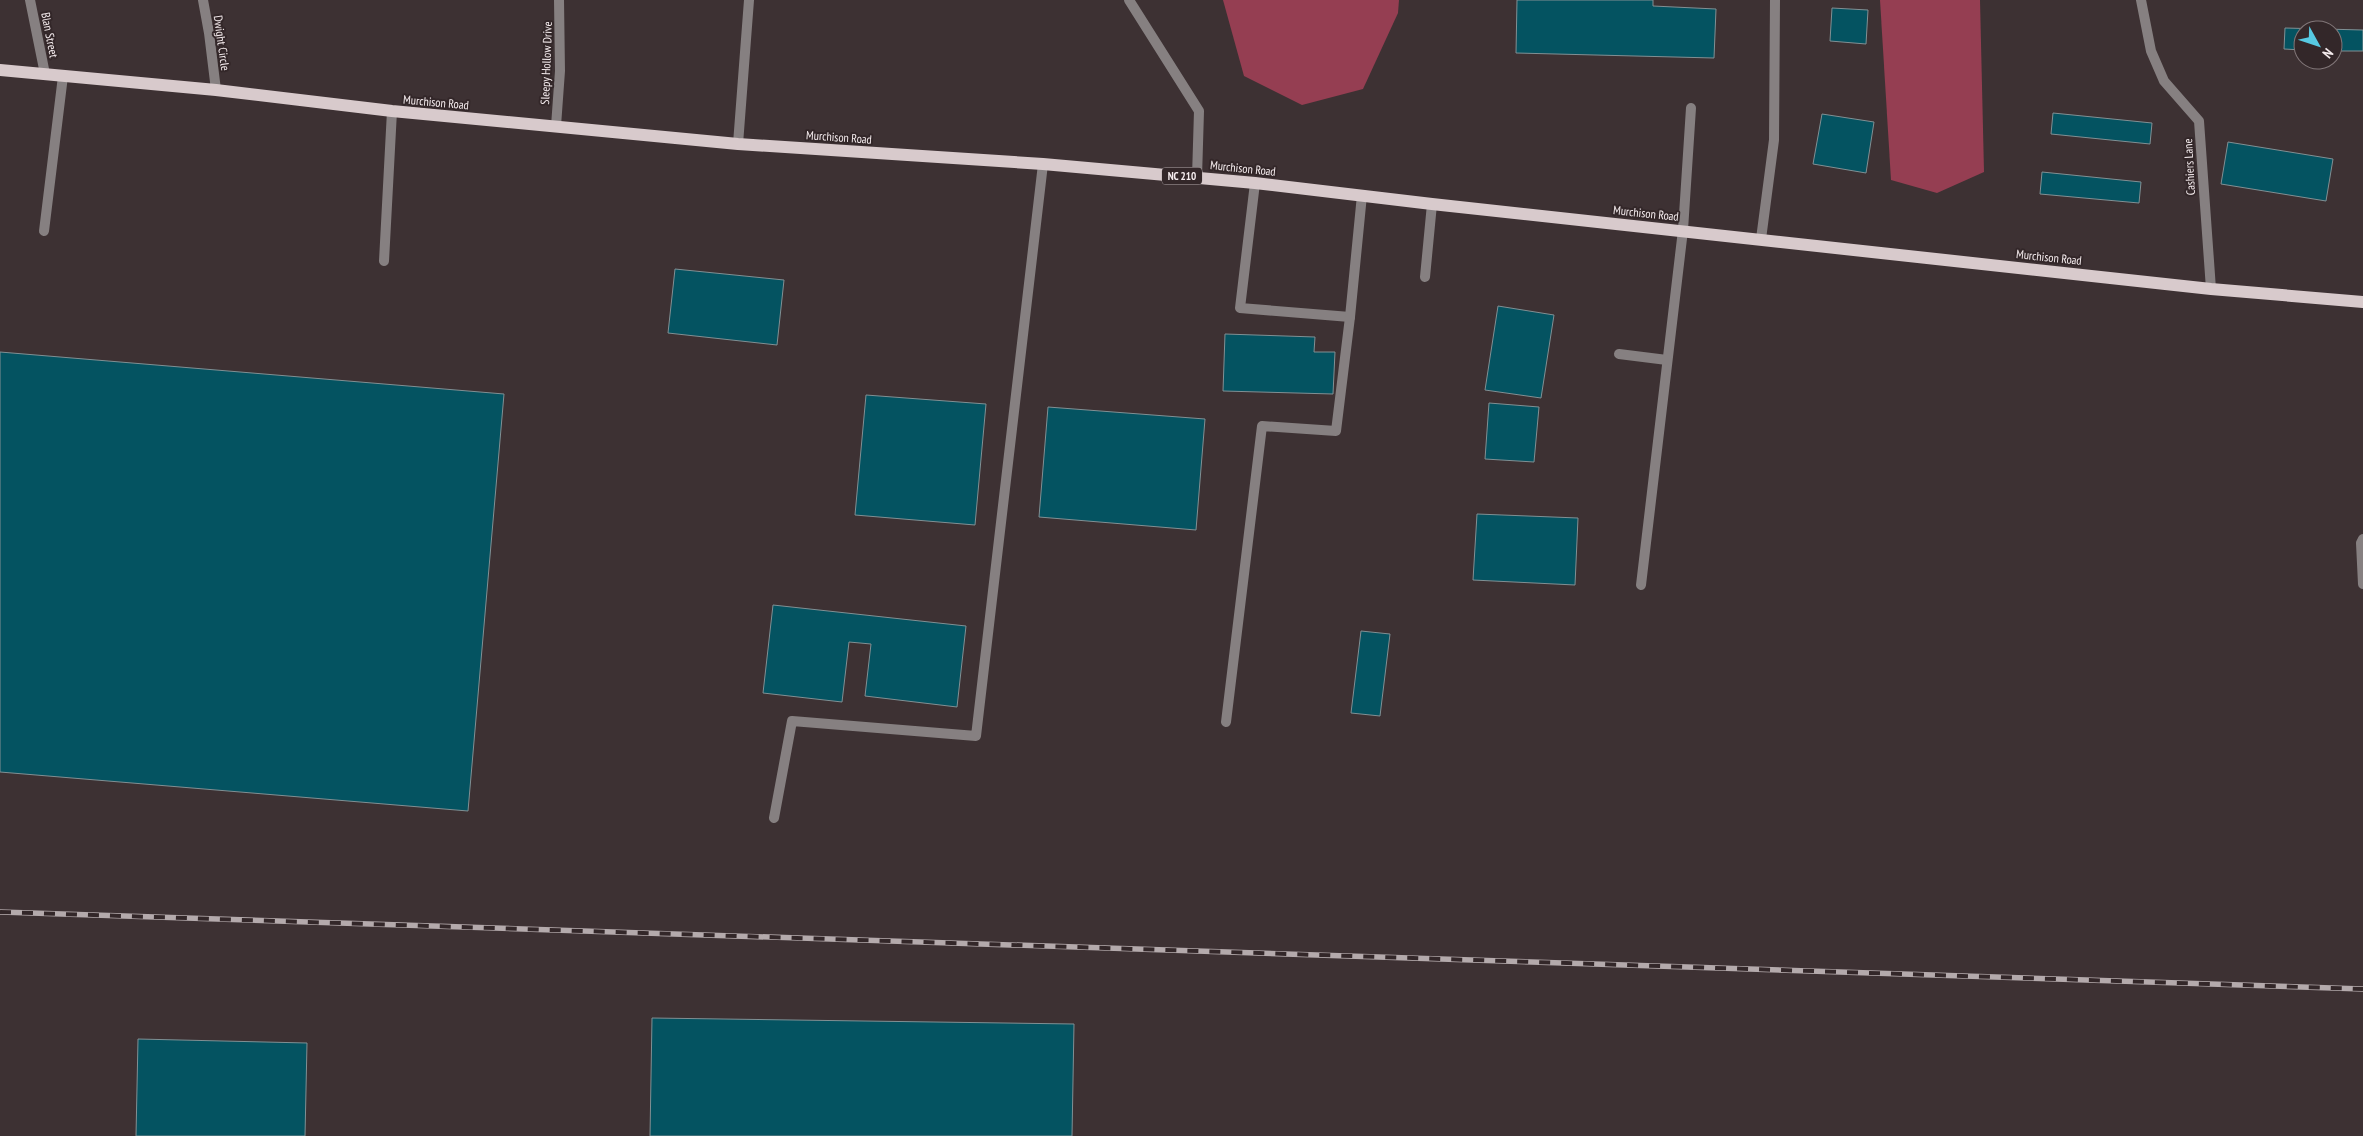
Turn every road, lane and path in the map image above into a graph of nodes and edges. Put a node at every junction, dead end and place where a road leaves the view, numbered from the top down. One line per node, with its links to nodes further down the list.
1 (30, 0): 9 (street, Blan Street)
2 (203, 0): 11 (street, Dwight Circle)
3 (559, 0): 14 (street, Sleepy Hollow Drive)
4 (749, 0): 15 (street)
5 (1130, 0): 17 (street)
6 (1775, 0): 23 (street)
7 (2140, 0): 26 (street, Cashiers Lane)
8 (0, 70): 9 (main road, Murchison Road / NC 210)
9 (45, 74): 10 (main road, Murchison Road / NC 210)
10 (63, 76): 11 (main road, Murchison Road / NC 210); 22 (street)
11 (216, 90): 13 (main road, Murchison Road / NC 210)
12 (1691, 108): 21 (street)
13 (392, 112): 14 (main road, Murchison Road / NC 210); 24 (street)
14 (556, 126): 15 (main road, Murchison Road / NC 210)
15 (738, 144): 16 (main road, Murchison Road / NC 210)
16 (1043, 164): 17 (main road, Murchison Road / NC 210); 35 (street)
17 (1197, 177): 18 (main road, Murchison Road / NC 210)
18 (1256, 182): 19 (main road, Murchison Road / NC 210); 28 (street)
19 (1362, 195): 20 (main road, Murchison Road / NC 210); 28 (street)
20 (1432, 204): 21 (main road, Murchison Road / NC 210); 25 (street)
21 (1684, 230): 23 (main road, Murchison Road / NC 210); 30 (street)
22 (44, 231)
23 (1761, 239): 26 (main road, Murchison Road / NC 210)
24 (384, 261)
25 (1425, 277)
26 (2211, 289): 27 (main road, Murchison Road / NC 210)
27 (2363, 302)
28 (1350, 317): 34 (street)
29 (1619, 354): 30 (street)
30 (1668, 360): 33 (street)
31 (2363, 539): 32 (street)
32 (2363, 584)
33 (1640, 585)
34 (1226, 722)
35 (774, 818)

